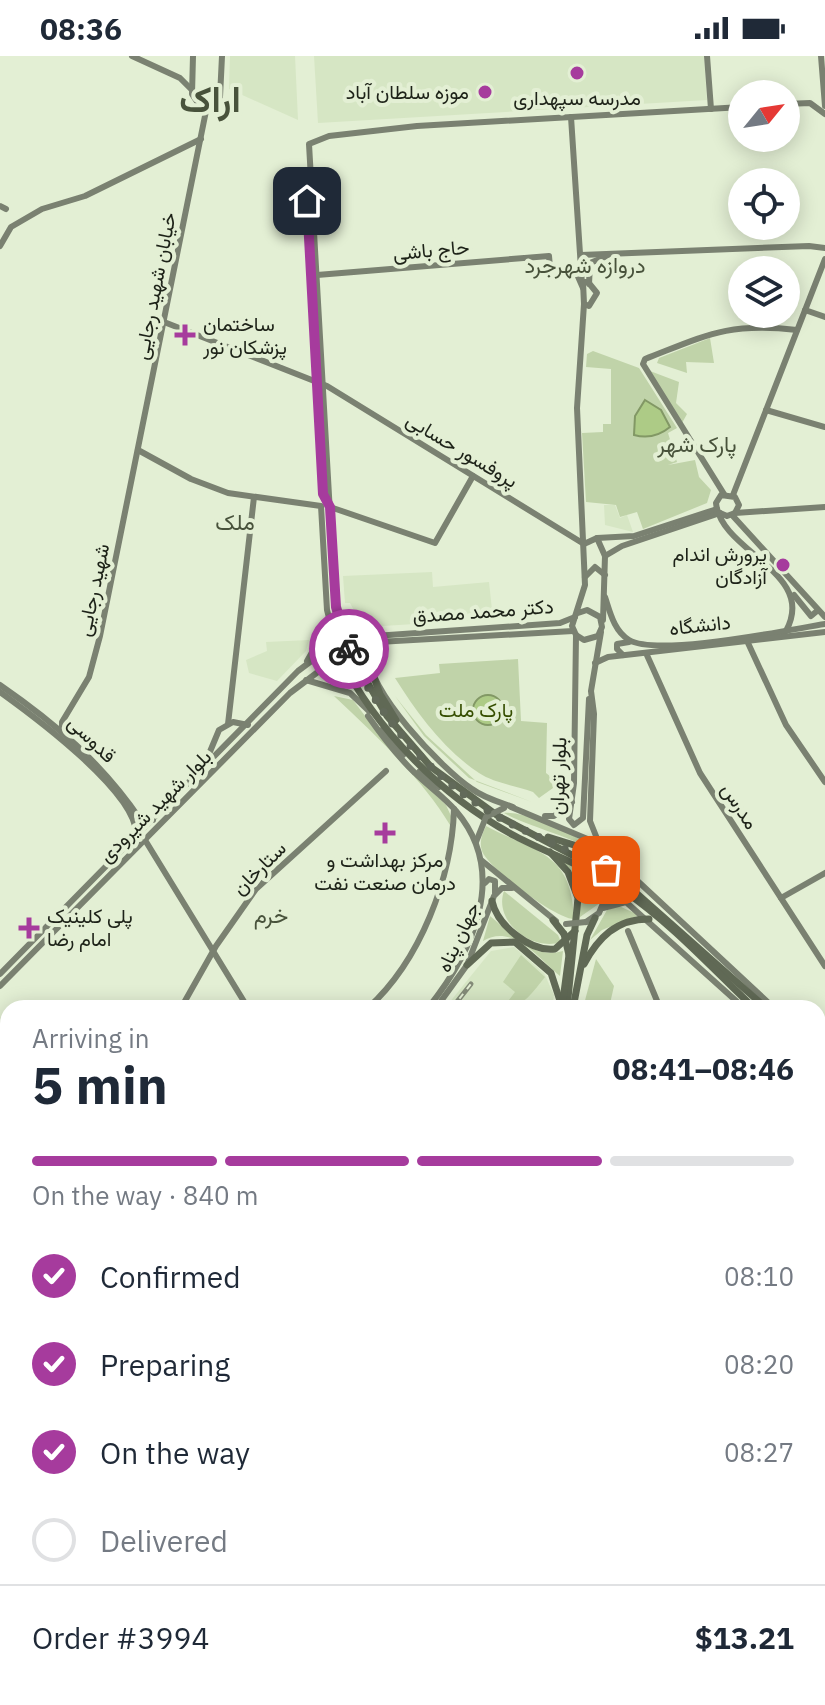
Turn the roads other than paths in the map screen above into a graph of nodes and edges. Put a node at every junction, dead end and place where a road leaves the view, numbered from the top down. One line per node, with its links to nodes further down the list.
1 (132, 56): 7 (main road)
2 (193, 56): 6 (main road)
3 (222, 56): 13 (main road)
4 (707, 56): 15 (main road)
5 (821, 56): 9 (main road)
6 (192, 71): 7 (main road); 8 (main road)
7 (180, 78): 8 (main road)
8 (192, 90): 13 (main road)
9 (825, 96): 12 (main road)
10 (800, 103): 12 (main road)
11 (800, 103): 17 (main road)
12 (825, 103)
13 (207, 106): 19 (main road, خیابان شهید رجایی)
14 (728, 107): 15 (main road)
15 (711, 108): 16 (main road); 18 (main road)
16 (588, 114)
17 (825, 114)
18 (571, 117): 24 (main road); 26 (main road)
19 (201, 139): 21 (main road); 31 (main road, خیابان شهید رجایی)
20 (307, 191): 33 (main road)
21 (0, 246)
22 (825, 248): 23 (main road)
23 (610, 254): 24 (main road); 27 (main road)
24 (581, 255): 27 (main road)
25 (825, 259): 29 (main road)
26 (317, 275): 27 (main road, حاج باشی); 33 (main road)
27 (585, 286): 28 (main road); 28 (main road)
28 (587, 305): 47 (main road)
29 (805, 310): 30 (main road); 32 (main road)
30 (825, 317)
31 (164, 322): 33 (main road, پروفسور حسابی); 36 (main road, خیابان شهید رجایی)
32 (797, 330): 34 (main road); 39 (main road)
33 (320, 383): 37 (main road, پروفسور حسابی); 38 (main road); 44 (main road)
34 (766, 410): 35 (main road); 40 (main road)
35 (825, 427)
36 (138, 450): 41 (main road); 88 (main road, شهید رجایی)
37 (473, 476): 44 (main road); 49 (main road, پروفسور حسابی)
38 (323, 494): 42 (main road); 44 (main road)
39 (724, 494): 40 (main road); 45 (main road)
40 (733, 495): 46 (main road)
41 (254, 497): 42 (main road); 90 (main road)
42 (313, 504): 44 (main road)
43 (825, 507): 46 (main road)
44 (326, 508): 59 (main road); 63 (main road)
45 (719, 512): 46 (main road); 48 (main road); 50 (main road); 53 (main road)
46 (734, 514): 48 (main road)
47 (581, 525): 49 (main road); 52 (main road)
48 (733, 526): 57 (main road); 60 (main road)
49 (565, 532): 52 (main road, پروفسور حسابی)
50 (620, 537): 51 (main road); 53 (main road)
51 (597, 538): 52 (main road); 54 (main road)
52 (584, 544): 56 (main road)
53 (622, 546): 54 (main road)
54 (605, 556): 55 (main road, بلوار تهران)
55 (605, 575): 56 (main road); 58 (main road, بلوار تهران)
56 (585, 577): 61 (main road)
57 (791, 593): 60 (main road); 67 (main road)
58 (605, 597): 66 (main road, بلوار تهران); 72 (main road)
59 (336, 607): 70 (main road); 71 (main road)
60 (815, 608): 62 (main road)
61 (576, 615): 65 (main road, دکتر محمد مصدق); 66 (main road); 69 (main road)
62 (825, 617)
63 (329, 623): 74 (main road); 79 (main road)
64 (825, 624): 67 (main road, دانشگاه)
65 (560, 626): 69 (main road, دکتر محمد مصدق); 70 (main road, دکتر محمد مصدق)
66 (602, 630): 69 (main road); 80 (main road, بلوار تهران)
67 (786, 631): 72 (main road, دانشگاه)
68 (825, 632): 73 (main road, دانشگاه)
69 (574, 633): 96 (main road, بلوار تهران)
70 (377, 638): 71 (main road, دکتر محمد مصدق); 75 (main road, دکتر محمد مصدق); 82 (main road)
71 (345, 641): 74 (main road, دکتر محمد مصدق); 75 (main road)
72 (633, 642): 77 (main road)
73 (748, 643): 76 (main road, دانشگاه); 93 (main road)
74 (335, 645): 78 (main road); 79 (main road, بلوار شهید شیرودی)
75 (349, 651): 78 (main road, دکتر محمد مصدق); 94 (main road)
76 (646, 653): 77 (main road, دانشگاه); 114 (main road, مدرس)
77 (623, 655): 80 (main road, دانشگاه)
78 (339, 656): 83 (main road, بلوار شهید شیرودی); 95 (main road)
79 (306, 663): 81 (main road, بلوار شهید شیرودی)
80 (595, 663): 85 (main road, بلوار تهران)
81 (298, 671): 83 (main road); 89 (main road, بلوار شهید شیرودی)
82 (372, 672): 94 (main road); 97 (main road)
83 (306, 680): 95 (main road); 104 (main road, بلوار شهید شیرودی)
84 (0, 685): 88 (main road, قدوسی)
85 (591, 691): 96 (main road, بلوار تهران); 105 (main road, بلوار تهران)
86 (0, 692): 100 (main road, قدوسی)
87 (368, 716): 98 (main road)
88 (59, 723): 100 (main road, قدوسی)
89 (244, 723): 90 (main road); 91 (main road, بلوار شهید شیرودی)
90 (228, 724): 91 (main road)
91 (211, 756): 101 (main road, بلوار شهید شیرودی)
92 (386, 771): 123 (main road, ستارخان)
93 (825, 782)
94 (453, 785): 102 (main road)
95 (448, 792): 106 (main road)
96 (572, 802): 99 (main road)
97 (513, 807): 99 (main road); 107 (main road, bridge)
98 (454, 809): 107 (main road); 133 (main road)
99 (537, 815): 105 (main road)
100 (137, 820): 101 (main road); 103 (main road, قدوسی)
101 (153, 820): 103 (main road, بلوار شهید شیرودی)
102 (528, 832): 108 (main road); 128 (main road)
103 (136, 837): 127 (main road, بلوار شهید شیرودی)
104 (145, 840): 123 (main road); 130 (main road, بلوار شهید شیرودی)
105 (600, 846): 108 (main road, بلوار تهران); 111 (main road)
106 (548, 850): 121 (main road); 128 (main road)
107 (478, 856): 112 (main road, جهان پناه); 113 (main road)
108 (605, 863): 110 (main road, bridge)
109 (825, 873): 114 (main road)
110 (609, 874): 117 (main road, bridge)
111 (638, 881): 116 (main road, bridge); 129 (main road)
112 (484, 885): 115 (main road); 134 (main road, جهان پناه)
113 (512, 888): 115 (main road, جهان پناه); 120 (main road)
114 (779, 895): 125 (main road, مدرس)
115 (493, 899): 121 (main road); 124 (main road, جهان پناه)
116 (623, 899): 117 (main road); 119 (main road)
117 (603, 908): 118 (main road)
118 (595, 918): 120 (main road, bridge); 126 (main road)
119 (649, 919): 126 (main road); 141 (main road)
120 (553, 920): 137 (main road, bridge)
121 (577, 930): 138 (main road)
122 (628, 931): 140 (main road)
123 (212, 952): 131 (main road, ستارخان); 132 (main road)
124 (467, 965): 135 (main road, جهان پناه); 136 (main road)
125 (825, 966)
126 (581, 969): 139 (main road)
127 (0, 974)
128 (732, 981): 129 (main road); 142 (main road); 143 (main road)
129 (746, 983): 144 (main road)
130 (0, 986)
131 (185, 1000)
132 (243, 1000)
133 (375, 1000)
134 (434, 1000)
135 (442, 1000)
136 (563, 1000)
137 (566, 1000)
138 (567, 1000)
139 (569, 1000)
140 (657, 1000)
141 (735, 1000)
142 (747, 1000)
143 (756, 1000)
144 (765, 1000)

